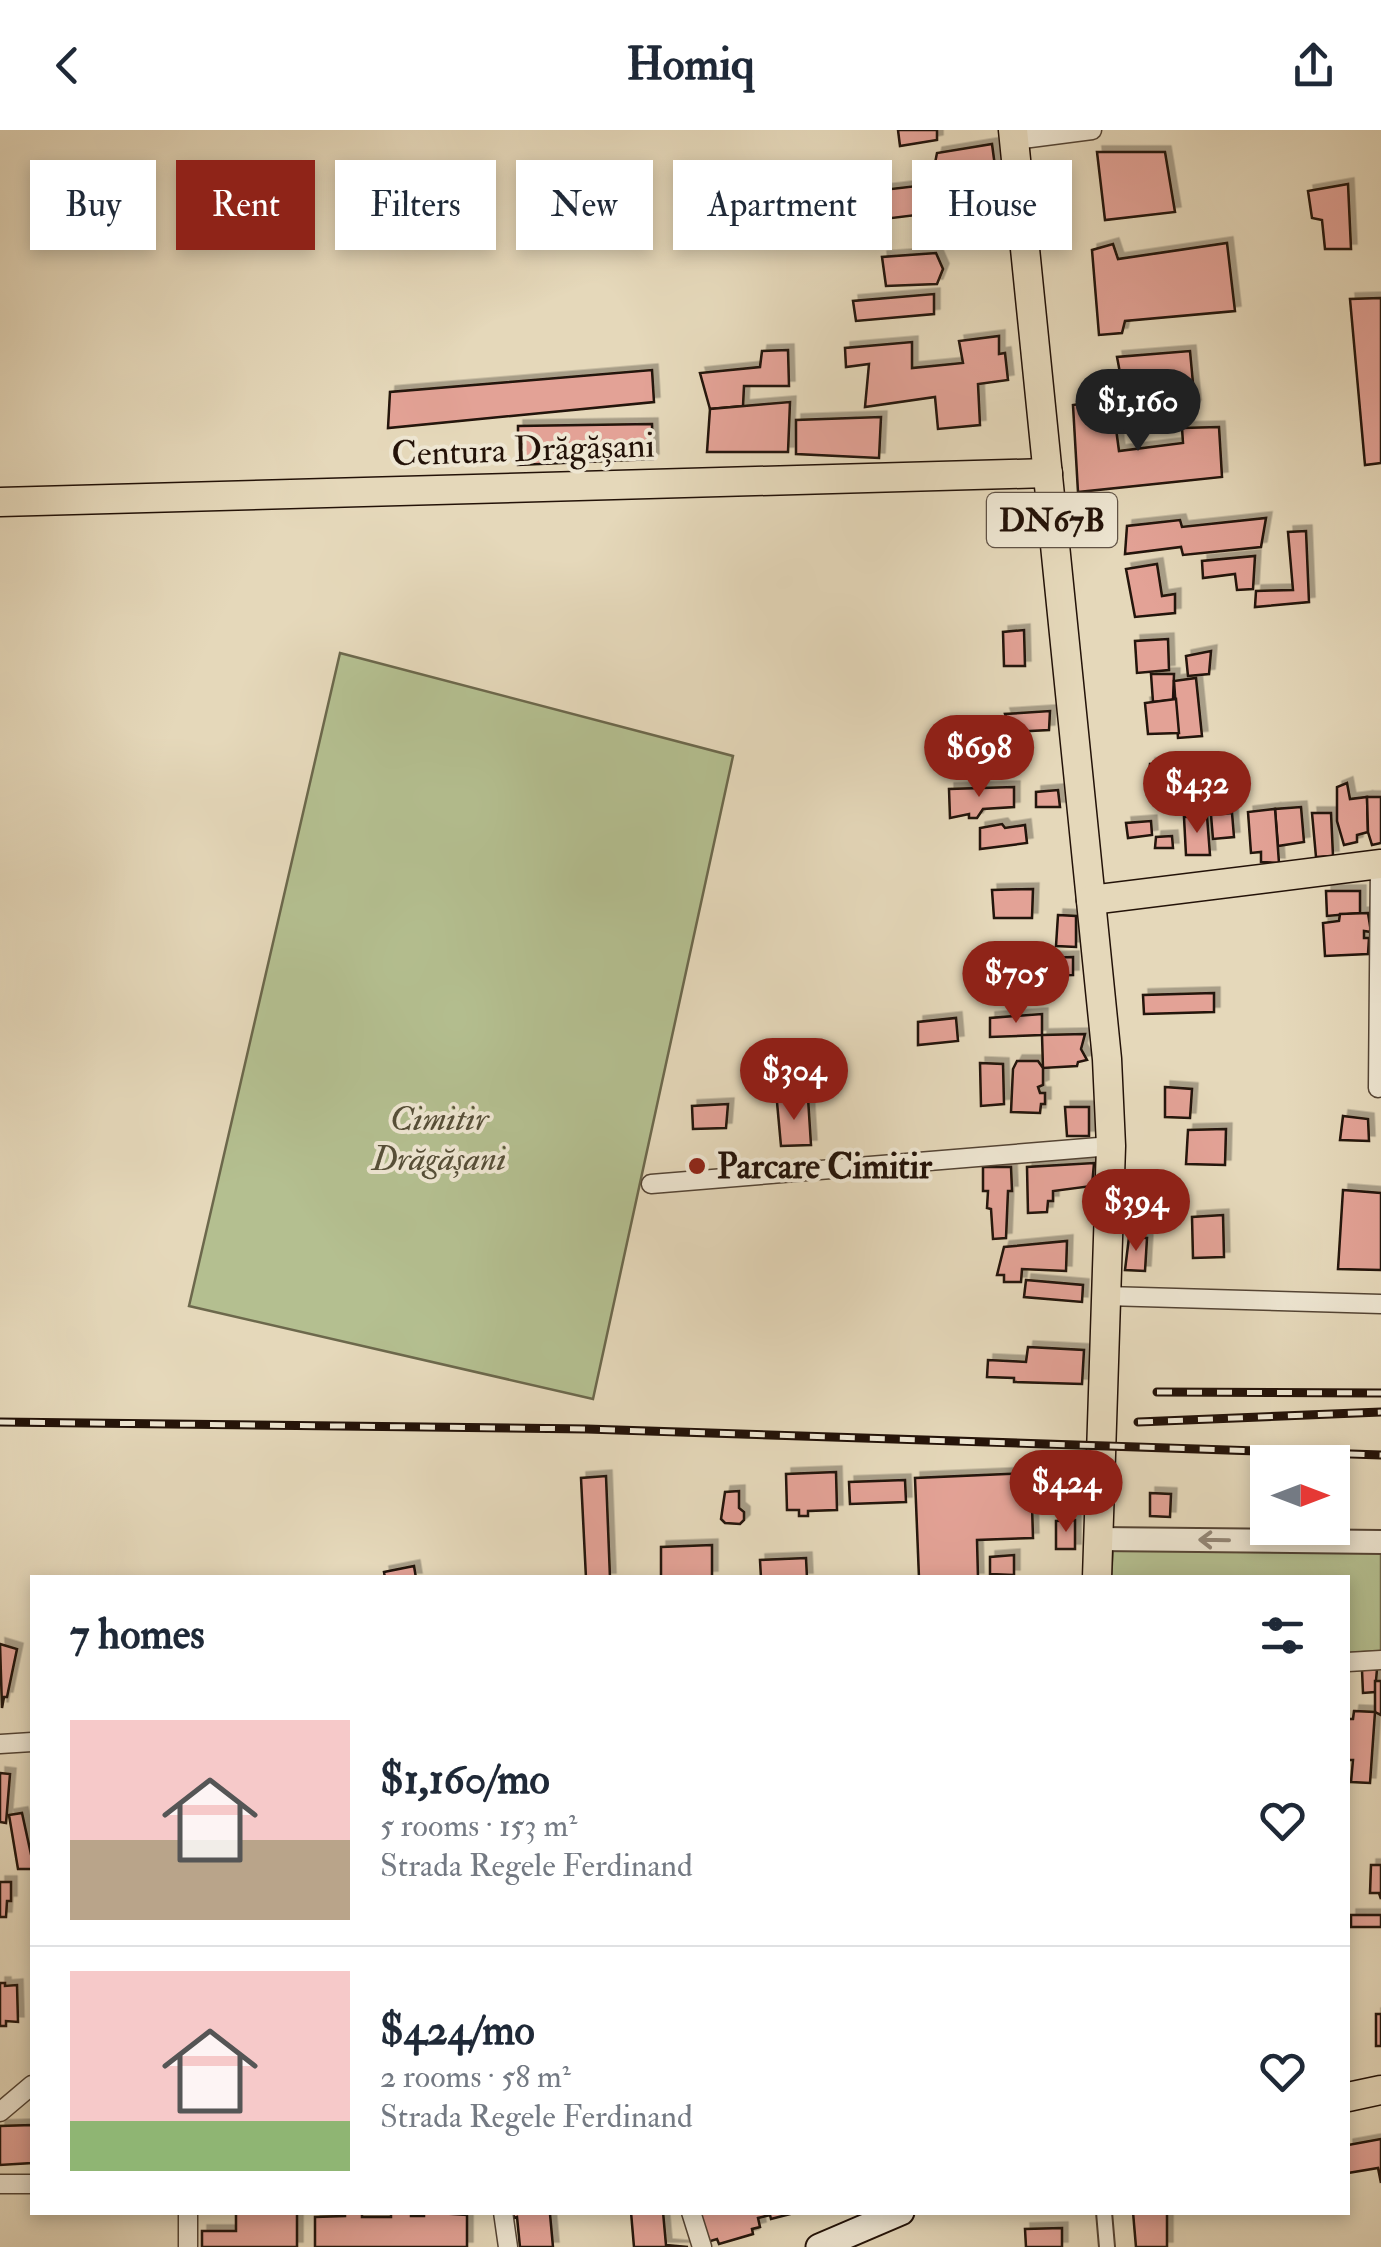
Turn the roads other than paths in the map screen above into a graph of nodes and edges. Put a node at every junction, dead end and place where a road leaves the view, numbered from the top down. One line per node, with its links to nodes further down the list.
1 (1092, 130): 2 (street)
2 (1014, 135): 3 (main road, DN67B)
3 (1048, 473): 4 (main road, Centura Drăgășani); 6 (main road, DN67B)
4 (0, 502)
5 (1380, 864): 6 (main road); 7 (street)
6 (1090, 900): 8 (main road, DN67B)
7 (1378, 1088)
8 (1111, 1146): 9 (street); 10 (main road, DN67B)
9 (650, 1184)
10 (1106, 1296): 11 (street); 12 (main road, DN67B)
11 (1381, 1304)
12 (1098, 1539): 13 (street, one-way to 12); 14 (main road, DN67B)
13 (1381, 1542)
14 (1096, 1575)
15 (1381, 1660): 16 (street)
16 (1350, 1662)
17 (30, 1742): 18 (street)
18 (0, 1744)
19 (30, 2087): 22 (street)
20 (1381, 2090): 21 (main road)
21 (1350, 2097)
22 (0, 2112)
23 (0, 2184): 24 (street)
24 (30, 2184)
25 (188, 2215): 30 (street)
26 (504, 2215): 31 (street)
27 (692, 2215): 32 (street)
28 (894, 2215): 33 (main road)
29 (1104, 2215): 34 (street)
30 (188, 2247)
31 (508, 2247)
32 (702, 2247)
33 (819, 2247)
34 (1106, 2247)

